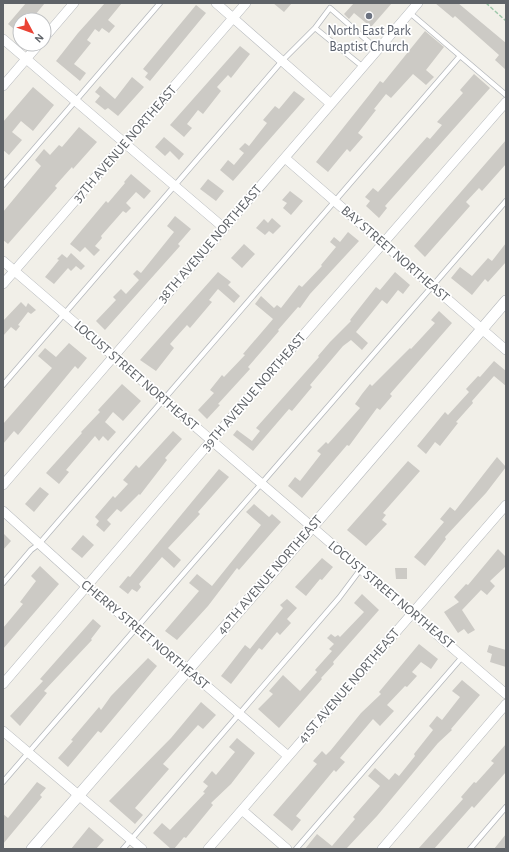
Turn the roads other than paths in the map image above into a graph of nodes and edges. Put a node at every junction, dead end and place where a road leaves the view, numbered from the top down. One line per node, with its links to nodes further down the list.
1 (74, 3): 9 (street)
2 (160, 3): 19 (lane)
3 (216, 3): 7 (street)
4 (246, 3): 7 (street, 37TH AVENUE NORTHEAST)
5 (418, 3): 6 (street, 38TH AVENUE NORTHEAST)
6 (410, 13): 11 (street, 38TH AVENUE NORTHEAST); 13 (lane)
7 (233, 18): 15 (street); 22 (street, 37TH AVENUE NORTHEAST)
8 (315, 28): 11 (lane); 15 (lane); 16 (lane)
9 (52, 29)
10 (3, 39): 14 (street)
11 (378, 50): 16 (street, 38TH AVENUE NORTHEAST)
12 (32, 52): 14 (street)
13 (460, 56): 18 (lane); 26 (lane)
14 (27, 58): 17 (street); 19 (street)
15 (282, 61): 21 (street); 25 (lane)
16 (363, 67): 21 (street, 38TH AVENUE NORTHEAST)
17 (3, 86)
18 (506, 95)
19 (75, 101): 22 (street); 24 (lane)
20 (506, 102): 29 (street, 39TH AVENUE NORTHEAST)
21 (331, 104): 23 (street, 38TH AVENUE NORTHEAST)
22 (125, 145): 25 (street); 31 (street, 37TH AVENUE NORTHEAST)
23 (284, 158): 26 (street, BAY STREET NORTHEAST); 28 (street, 38TH AVENUE NORTHEAST)
24 (3, 185)
25 (174, 186): 28 (street); 35 (lane)
26 (334, 200): 29 (street, BAY STREET NORTHEAST); 40 (lane)
27 (506, 201): 33 (lane)
28 (224, 228): 38 (street, 38TH AVENUE NORTHEAST)
29 (384, 242): 33 (street, BAY STREET NORTHEAST); 41 (street, 39TH AVENUE NORTHEAST)
30 (3, 261): 31 (street, LOCUST STREET NORTHEAST)
31 (14, 271): 32 (street, 37TH AVENUE NORTHEAST); 35 (street, LOCUST STREET NORTHEAST)
32 (3, 284)
33 (432, 285): 36 (street, BAY STREET NORTHEAST); 42 (lane)
34 (506, 301): 36 (street, 40TH AVENUE NORTHEAST)
35 (64, 314): 38 (street, LOCUST STREET NORTHEAST); 39 (lane)
36 (481, 329): 37 (street, BAY STREET NORTHEAST); 46 (street, 40TH AVENUE NORTHEAST)
37 (506, 350)
38 (113, 357): 40 (street, LOCUST STREET NORTHEAST); 43 (street, 38TH AVENUE NORTHEAST)
39 (3, 385)
40 (163, 400): 41 (street, LOCUST STREET NORTHEAST); 47 (lane)
41 (211, 441): 42 (street, LOCUST STREET NORTHEAST); 50 (street, 39TH AVENUE NORTHEAST)
42 (260, 483): 46 (street, LOCUST STREET NORTHEAST); 52 (lane)
43 (3, 485)
44 (506, 505): 51 (street, 41ST AVENUE NORTHEAST)
45 (3, 511): 47 (street, CHERRY STREET NORTHEAST)
46 (311, 528): 48 (street, LOCUST STREET NORTHEAST); 54 (street, 40TH AVENUE NORTHEAST)
47 (39, 544): 49 (lane); 50 (street, CHERRY STREET NORTHEAST)
48 (360, 570): 51 (street, LOCUST STREET NORTHEAST); 58 (lane)
49 (3, 583)
50 (87, 587): 52 (street, CHERRY STREET NORTHEAST); 55 (street, 39TH AVENUE NORTHEAST)
51 (413, 613): 53 (street, LOCUST STREET NORTHEAST); 61 (street, 41ST AVENUE NORTHEAST)
52 (137, 628): 54 (street, CHERRY STREET NORTHEAST); 60 (lane)
53 (463, 656): 56 (street, LOCUST STREET NORTHEAST); 72 (lane)
54 (187, 669): 58 (street, CHERRY STREET NORTHEAST); 63 (street, 40TH AVENUE NORTHEAST)
55 (3, 684)
56 (506, 694)
57 (506, 704): 73 (street)
58 (238, 714): 61 (street, CHERRY STREET NORTHEAST); 66 (lane)
59 (3, 731): 60 (street)
60 (29, 752): 62 (lane); 63 (street)
61 (288, 756): 65 (street, 41ST AVENUE NORTHEAST)
62 (3, 782)
63 (79, 795): 66 (street); 67 (street, 40TH AVENUE NORTHEAST)
64 (506, 807): 74 (lane)
65 (242, 810): 70 (street, 41ST AVENUE NORTHEAST); 71 (street)
66 (131, 839): 68 (lane); 69 (street)
67 (32, 849)
68 (123, 849)
69 (142, 849)
70 (208, 849)
71 (287, 849)
72 (296, 849)
73 (382, 849)
74 (470, 849)

